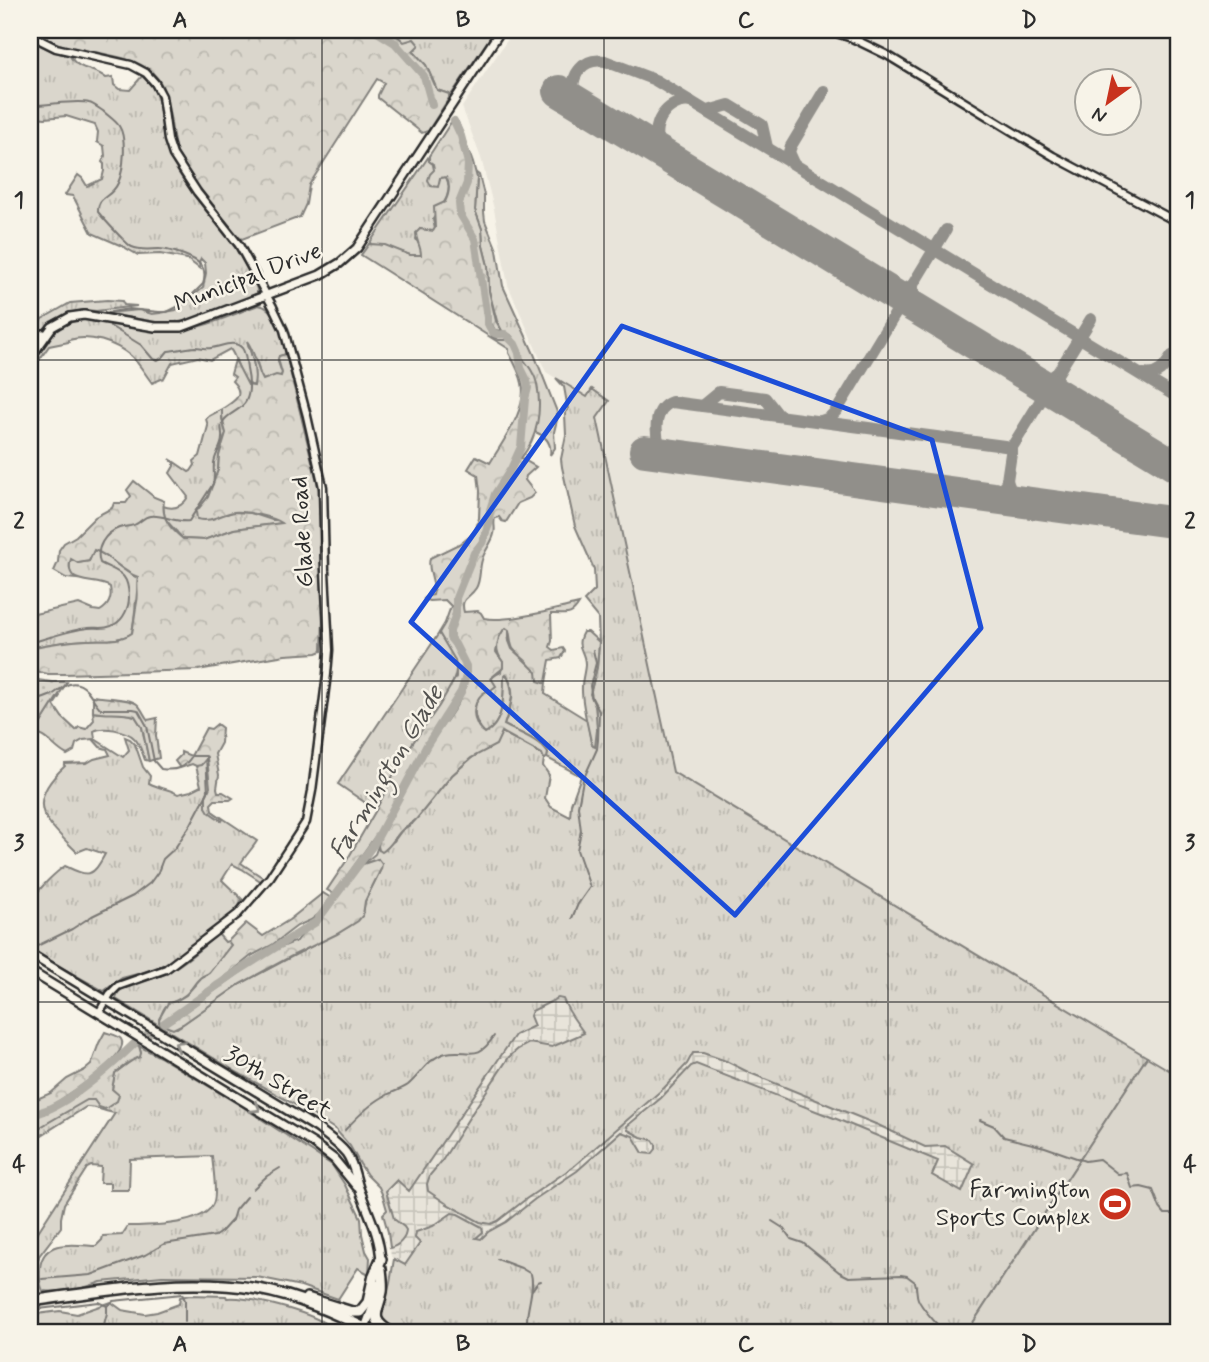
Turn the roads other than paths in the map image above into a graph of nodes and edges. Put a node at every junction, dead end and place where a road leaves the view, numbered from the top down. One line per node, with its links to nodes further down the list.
1 (501, 30): 5 (main road, Municipal Drive)
2 (827, 30): 4 (street)
3 (32, 32): 5 (street, Glade Road)
4 (1179, 223)
5 (267, 296): 6 (main road, Municipal Drive); 11 (street, Glade Road)
6 (52, 327): 7 (main road, Municipal Drive); 8 (main road)
7 (30, 345)
8 (30, 358)
9 (30, 954): 11 (main road, 30th Street)
10 (30, 971): 12 (main road)
11 (106, 1000): 12 (street, Glade Road); 13 (main road, 30th Street, one-way to 11)
12 (99, 1013): 13 (main road, one-way to 13)
13 (360, 1190): 14 (main road, 30th Street)
14 (381, 1264): 15 (highway); 17 (main road, 30th Street); 18 (highway)
15 (263, 1290): 16 (highway); 17 (highway)
16 (30, 1300)
17 (369, 1330)
18 (390, 1332)

